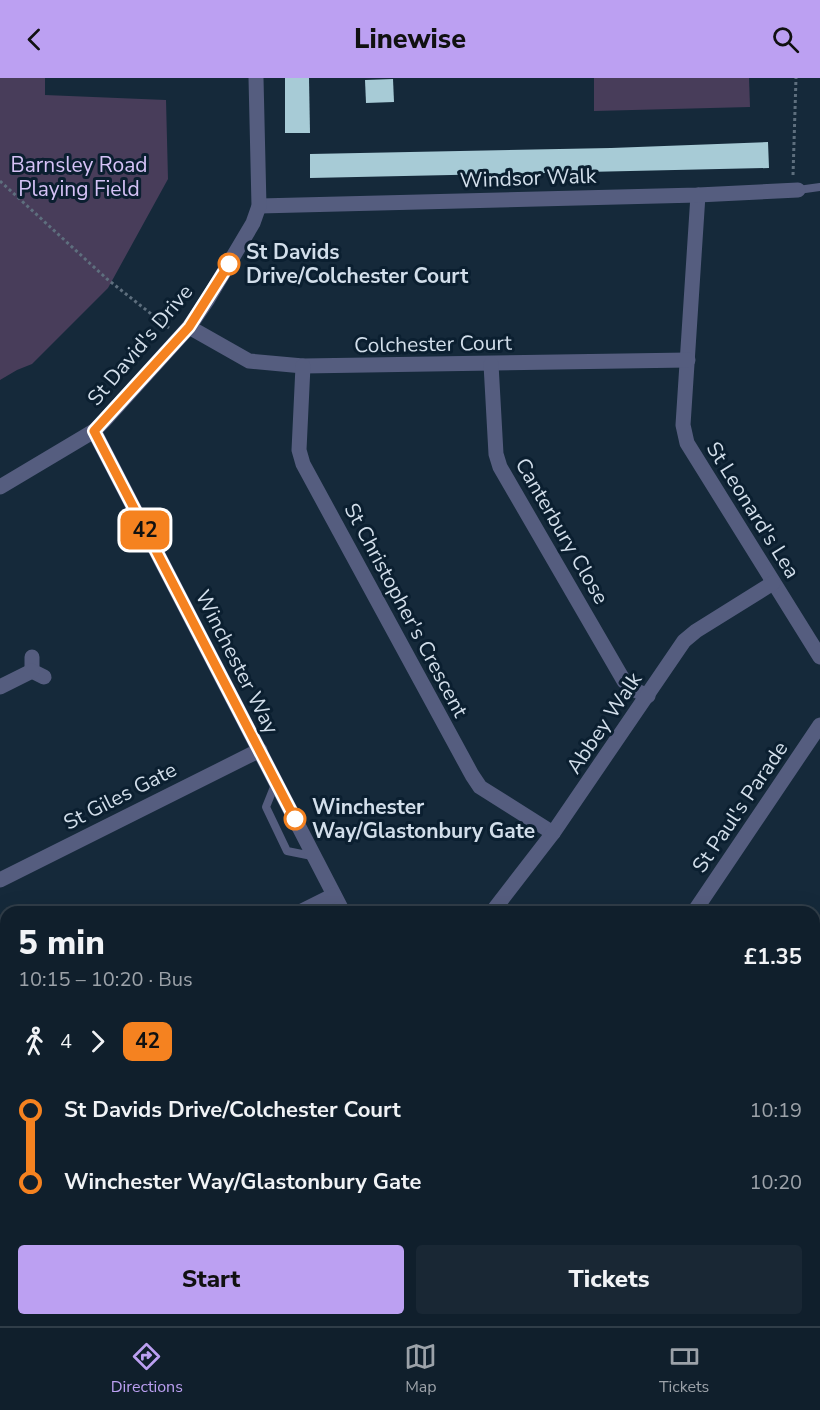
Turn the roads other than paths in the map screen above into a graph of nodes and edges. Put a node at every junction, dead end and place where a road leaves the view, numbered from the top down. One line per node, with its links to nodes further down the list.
1 (256, 78): 5 (street, St David's Drive)
2 (820, 187): 3 (lane)
3 (795, 190): 4 (street, Windsor Walk)
4 (698, 195): 5 (street, Windsor Walk); 7 (street, St Leonard's Lea)
5 (259, 206): 6 (street, St David's Drive)
6 (184, 332): 9 (street, Colchester Court); 10 (street, St David's Drive)
7 (688, 360): 8 (street, Colchester Court); 12 (street, St Leonard's Lea)
8 (491, 364): 9 (street, Colchester Court); 16 (street, Canterbury Close)
9 (303, 366): 20 (street, St Christopher's Crescent)
10 (94, 431): 11 (street, St David's Drive); 18 (street, Winchester Way)
11 (0, 487)
12 (773, 582): 13 (street, St Leonard's Lea); 16 (street, Abbey Walk)
13 (820, 657)
14 (36, 669): 15 (street)
15 (0, 687)
16 (648, 696): 20 (street, Abbey Walk)
17 (820, 724): 27 (street, St Paul's Parade)
18 (260, 750): 19 (street, Winchester Way); 22 (street, St Giles Gate)
19 (276, 783): 21 (street, Winchester Way); 21 (lane)
20 (553, 833): 26 (street, Abbey Walk)
21 (314, 856): 23 (street, Winchester Way)
22 (0, 880)
23 (334, 895): 24 (street); 25 (street, Winchester Way)
24 (312, 906)
25 (340, 906)
26 (497, 906)
27 (698, 906)

